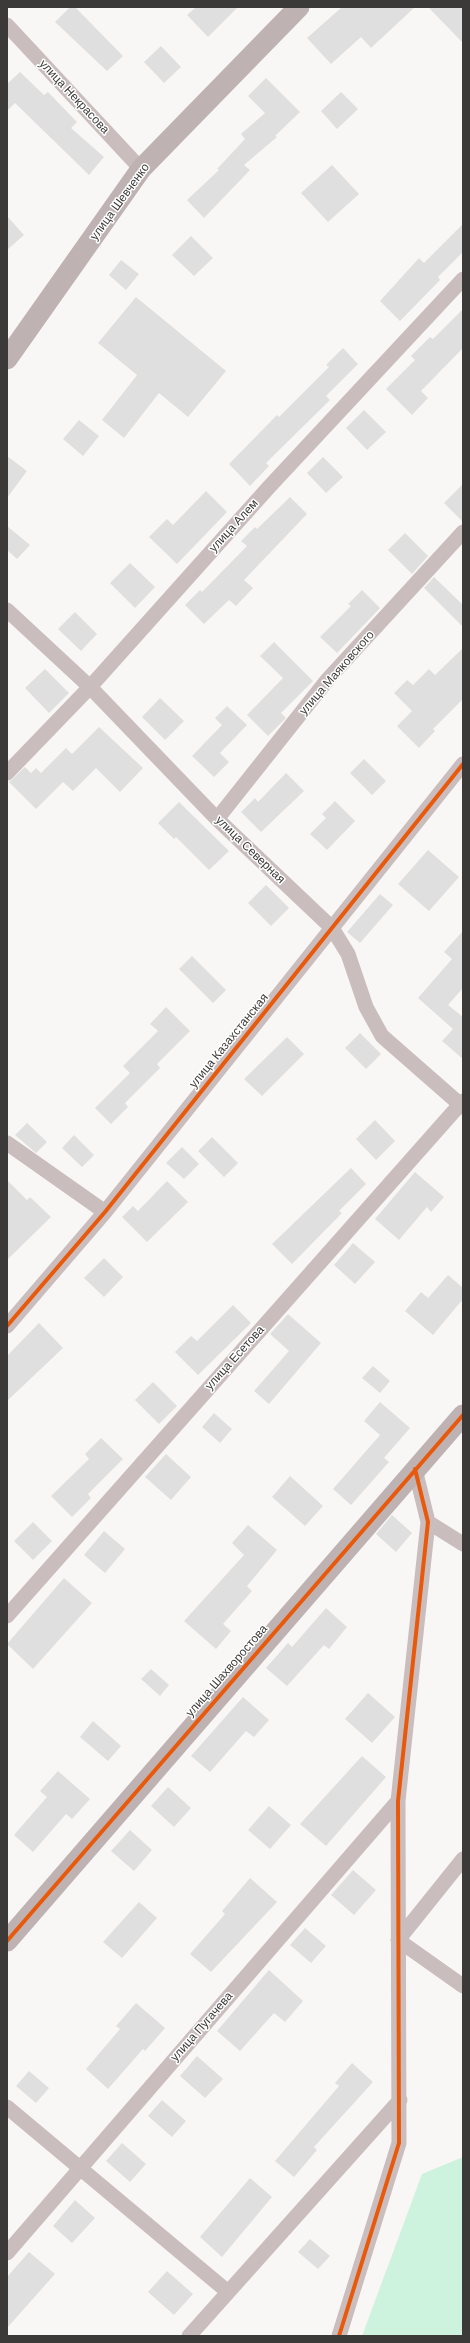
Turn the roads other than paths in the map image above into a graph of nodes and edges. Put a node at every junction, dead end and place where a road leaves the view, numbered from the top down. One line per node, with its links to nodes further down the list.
1 (300, 7): 3 (street, улица Шевченко)
2 (7, 25): 3 (street, улица Некрасова)
3 (141, 169): 5 (street, улица Шевченко)
4 (463, 279): 8 (street, улица Алем)
5 (7, 359)
6 (463, 532): 11 (street, улица Маяковского)
7 (7, 610): 8 (street, улица Северная)
8 (90, 688): 10 (street, улица Алем); 11 (street, улица Северная)
9 (463, 764): 12 (street, улица Казахстанская)
10 (7, 773)
11 (217, 819): 12 (street, улица Северная)
12 (332, 928): 13 (street, улица Северная); 15 (street, улица Казахстанская)
13 (462, 1104): 21 (street, улица Есетова)
14 (7, 1143): 15 (street)
15 (105, 1212): 16 (street, улица Казахстанская)
16 (7, 1326)
17 (463, 1415): 18 (street, улица Шахворостова)
18 (414, 1469): 19 (street); 25 (street, улица Шахворостова)
19 (428, 1522): 20 (street); 22 (street)
20 (463, 1544)
21 (7, 1616)
22 (398, 1801): 24 (street); 29 (street, улица Пугачева)
23 (463, 1859): 24 (street)
24 (398, 1940): 26 (street); 27 (street)
25 (7, 1941)
26 (463, 1986)
27 (400, 2100): 31 (street); 33 (street)
28 (7, 2107): 29 (street)
29 (81, 2168): 30 (street, улица Пугачева); 31 (street)
30 (7, 2253)
31 (228, 2292): 32 (street)
32 (189, 2336)
33 (339, 2336)

